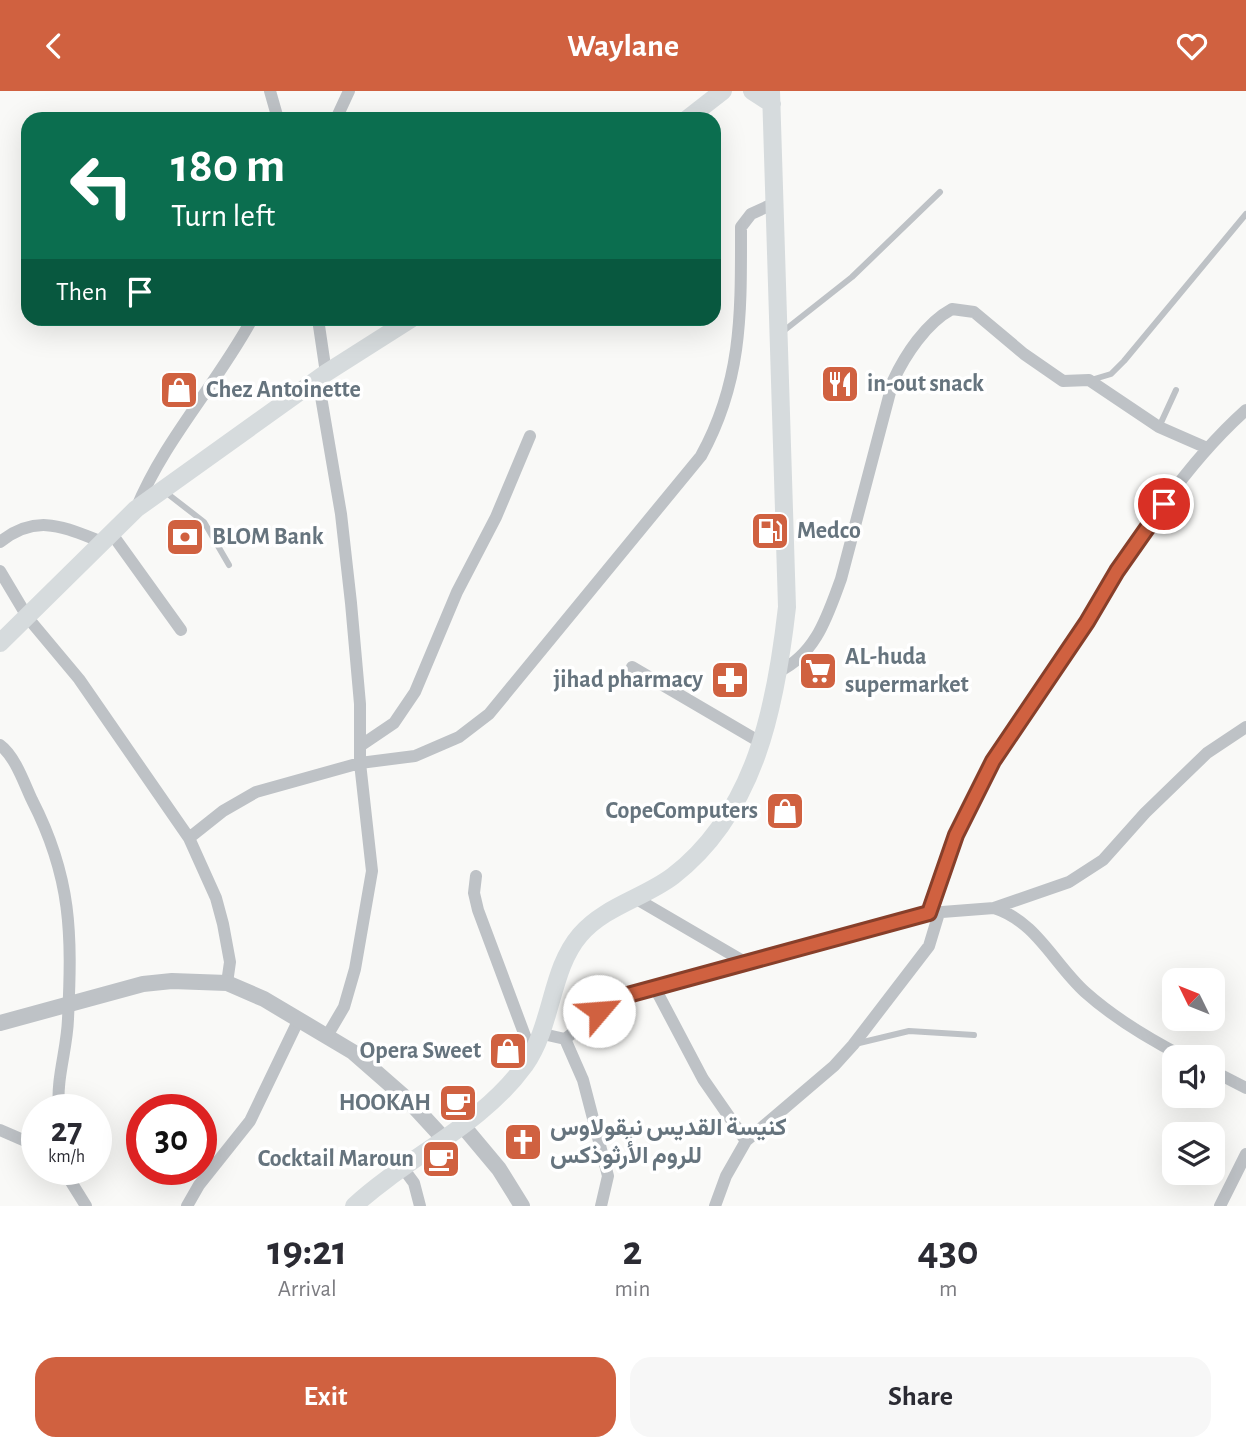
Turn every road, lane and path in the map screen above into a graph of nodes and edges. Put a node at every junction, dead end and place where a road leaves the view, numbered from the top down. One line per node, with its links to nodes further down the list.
1 (270, 91): 6 (street)
2 (349, 91): 7 (street)
3 (752, 91): 5 (main road)
4 (724, 92): 8 (main road)
5 (772, 97): 10 (main road)
6 (276, 112)
7 (339, 112)
8 (697, 112)
9 (940, 192): 15 (lane)
10 (775, 203): 15 (main road); 38 (street)
11 (1246, 214): 17 (lane)
12 (248, 326): 24 (street)
13 (318, 326): 16 (street)
14 (400, 326): 16 (main road)
15 (779, 334): 33 (main road)
16 (322, 376): 23 (main road); 37 (street)
17 (1089, 380): 20 (street); 33 (street)
18 (1176, 390): 20 (lane)
19 (1246, 410): 22 (street)
20 (1159, 427): 22 (street)
21 (530, 436): 37 (street)
22 (1208, 447): 43 (street)
23 (163, 490): 24 (main road); 27 (lane)
24 (136, 509): 25 (main road)
25 (107, 538): 26 (street); 29 (main road); 30 (street)
26 (0, 542)
27 (229, 565)
28 (0, 571): 29 (street)
29 (28, 618): 31 (main road); 39 (street)
30 (181, 630)
31 (0, 643)
32 (632, 667): 35 (street)
33 (778, 672): 35 (main road)
34 (1246, 727): 42 (street)
35 (761, 742): 41 (main road)
36 (0, 745): 47 (street)
37 (360, 746): 38 (street)
38 (360, 762): 39 (street); 52 (street)
39 (189, 838): 45 (street)
40 (476, 876): 56 (street)
41 (635, 898): 44 (street); 50 (main road)
42 (994, 908): 43 (street); 55 (street)
43 (934, 913): 44 (street); 54 (street)
44 (748, 964): 46 (street)
45 (227, 983): 47 (street); 48 (street)
46 (656, 990): 53 (street); 64 (street)
47 (68, 1003): 49 (street); 59 (street)
48 (299, 1019): 52 (street); 69 (street)
49 (0, 1023)
50 (543, 1034): 53 (street); 56 (main road)
51 (974, 1035): 54 (lane)
52 (327, 1036): 63 (street)
53 (565, 1039): 73 (street)
54 (853, 1045): 64 (street)
55 (1164, 1045)
56 (531, 1052): 60 (main road)
57 (1225, 1078): 58 (street)
58 (1246, 1088)
59 (58, 1094)
60 (463, 1126): 63 (main road); 72 (street)
61 (0, 1130): 62 (street)
62 (21, 1139)
63 (444, 1139): 66 (main road)
64 (746, 1141): 74 (street)
65 (1246, 1154): 75 (street)
66 (403, 1168): 70 (main road); 71 (street)
67 (73, 1185): 68 (street)
68 (86, 1206)
69 (187, 1206)
70 (354, 1206)
71 (420, 1206)
72 (522, 1206)
73 (601, 1206)
74 (715, 1206)
75 (1220, 1206)

